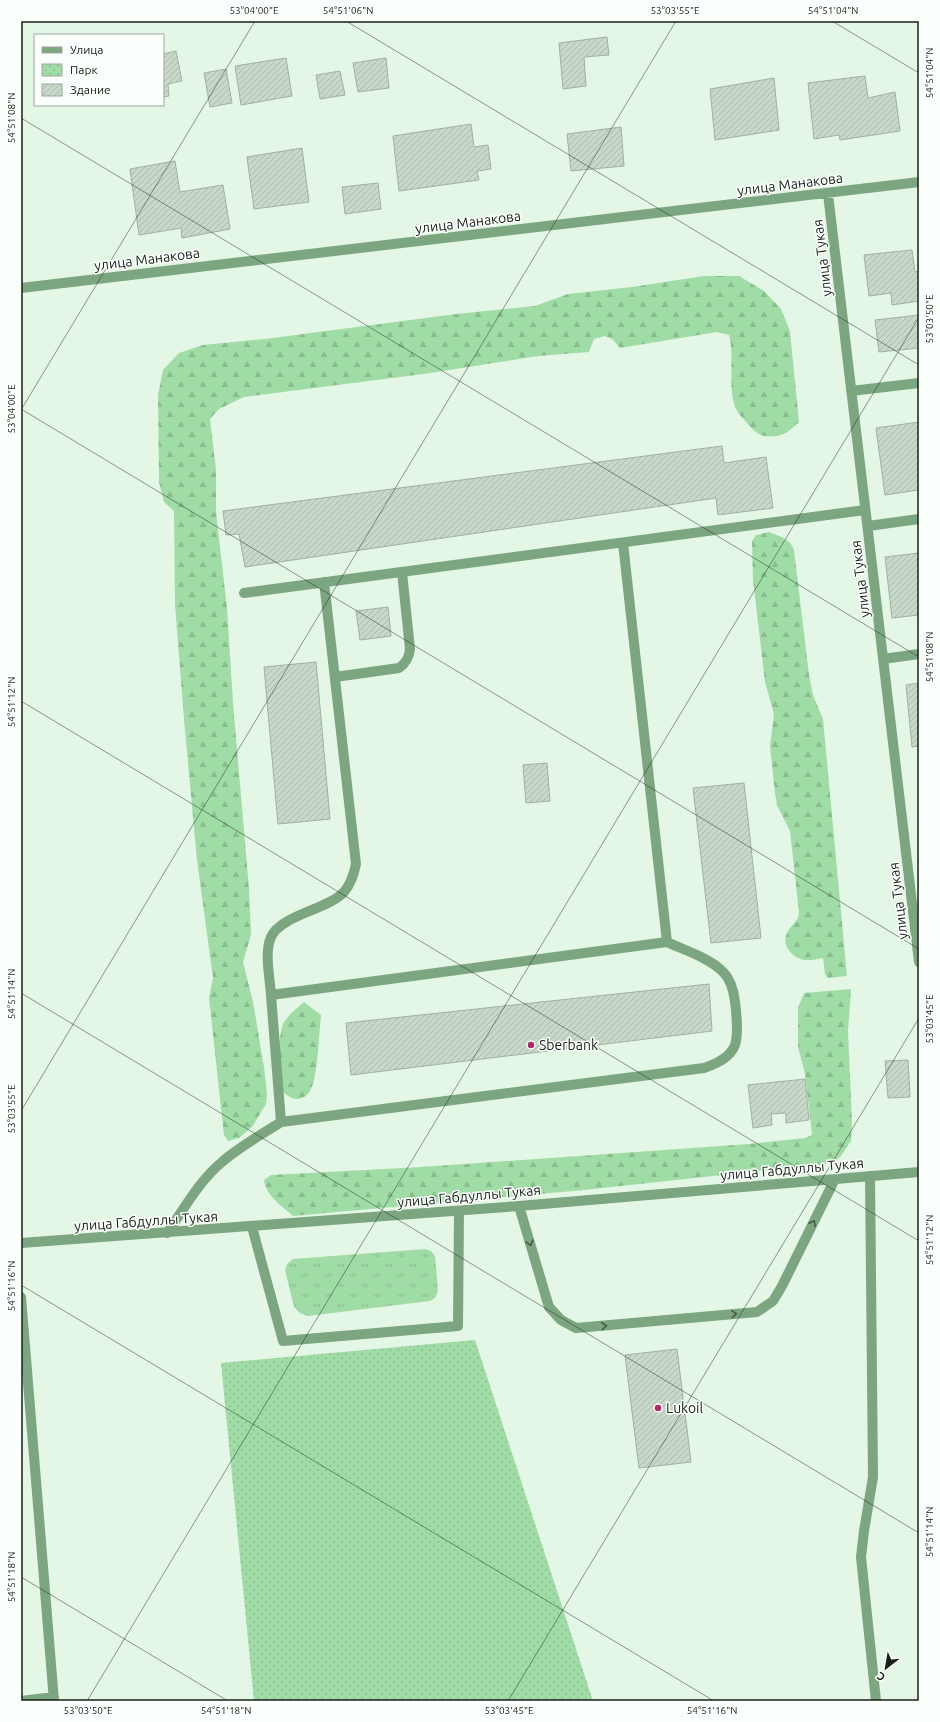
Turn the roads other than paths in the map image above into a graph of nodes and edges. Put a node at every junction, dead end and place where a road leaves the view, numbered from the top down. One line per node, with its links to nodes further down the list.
1 (919, 182): 2 (street, улица Манакова)
2 (828, 194): 3 (street, улица Манакова); 5 (street, улица Тукая)
3 (21, 288)
4 (919, 383): 5 (street)
5 (852, 391): 6 (street, улица Тукая)
6 (865, 510): 8 (street, улица Тукая); 9 (street)
7 (919, 519): 8 (street)
8 (868, 526): 14 (street, улица Тукая)
9 (624, 543): 10 (street); 17 (street)
10 (402, 572): 11 (street); 15 (street)
11 (324, 582): 12 (street); 15 (street)
12 (244, 593)
13 (919, 654): 14 (street)
14 (883, 659): 16 (street, улица Тукая)
15 (335, 677): 19 (street)
16 (917, 923): 18 (street, улица Тукая)
17 (667, 942): 19 (street); 20 (street)
18 (919, 962)
19 (271, 995): 20 (street)
20 (281, 1122): 27 (street)
21 (919, 1172): 22 (street, улица Габдуллы Тукая)
22 (870, 1176): 23 (street, улица Габдуллы Тукая); 32 (street)
23 (835, 1179): 24 (street, улица Габдуллы Тукая); 24 (street, one-way to 23)
24 (519, 1206): 25 (street, улица Габдуллы Тукая)
25 (459, 1211): 26 (street, улица Габдуллы Тукая); 26 (street)
26 (252, 1227): 27 (street, улица Габдуллы Тукая)
27 (167, 1233): 28 (street, улица Габдуллы Тукая)
28 (21, 1243)
29 (21, 1297): 30 (street)
30 (54, 1699): 31 (street)
31 (21, 1701)
32 (876, 1701)

